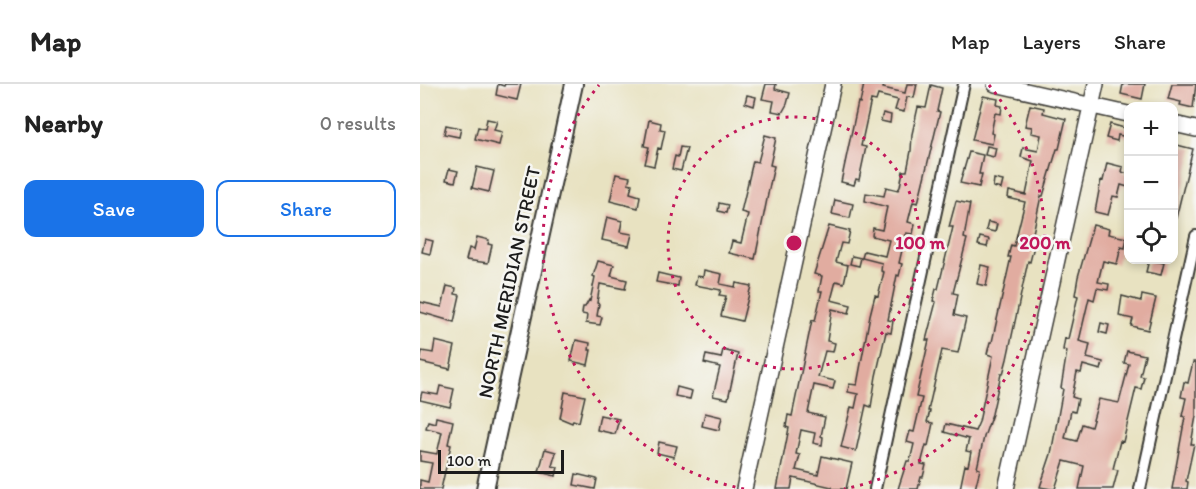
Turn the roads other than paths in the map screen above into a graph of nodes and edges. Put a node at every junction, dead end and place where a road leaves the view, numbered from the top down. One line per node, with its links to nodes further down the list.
1 (574, 84): 11 (main road, NORTH MERIDIAN STREET)
2 (833, 84): 12 (street)
3 (964, 84): 13 (street)
4 (995, 84): 6 (street)
5 (1096, 84): 6 (street)
6 (1091, 105): 7 (street); 14 (street)
7 (1124, 113)
8 (1178, 125): 9 (street)
9 (1196, 129)
10 (1196, 236): 15 (street)
11 (485, 489)
12 (744, 489)
13 (875, 489)
14 (1006, 489)
15 (1140, 489)

